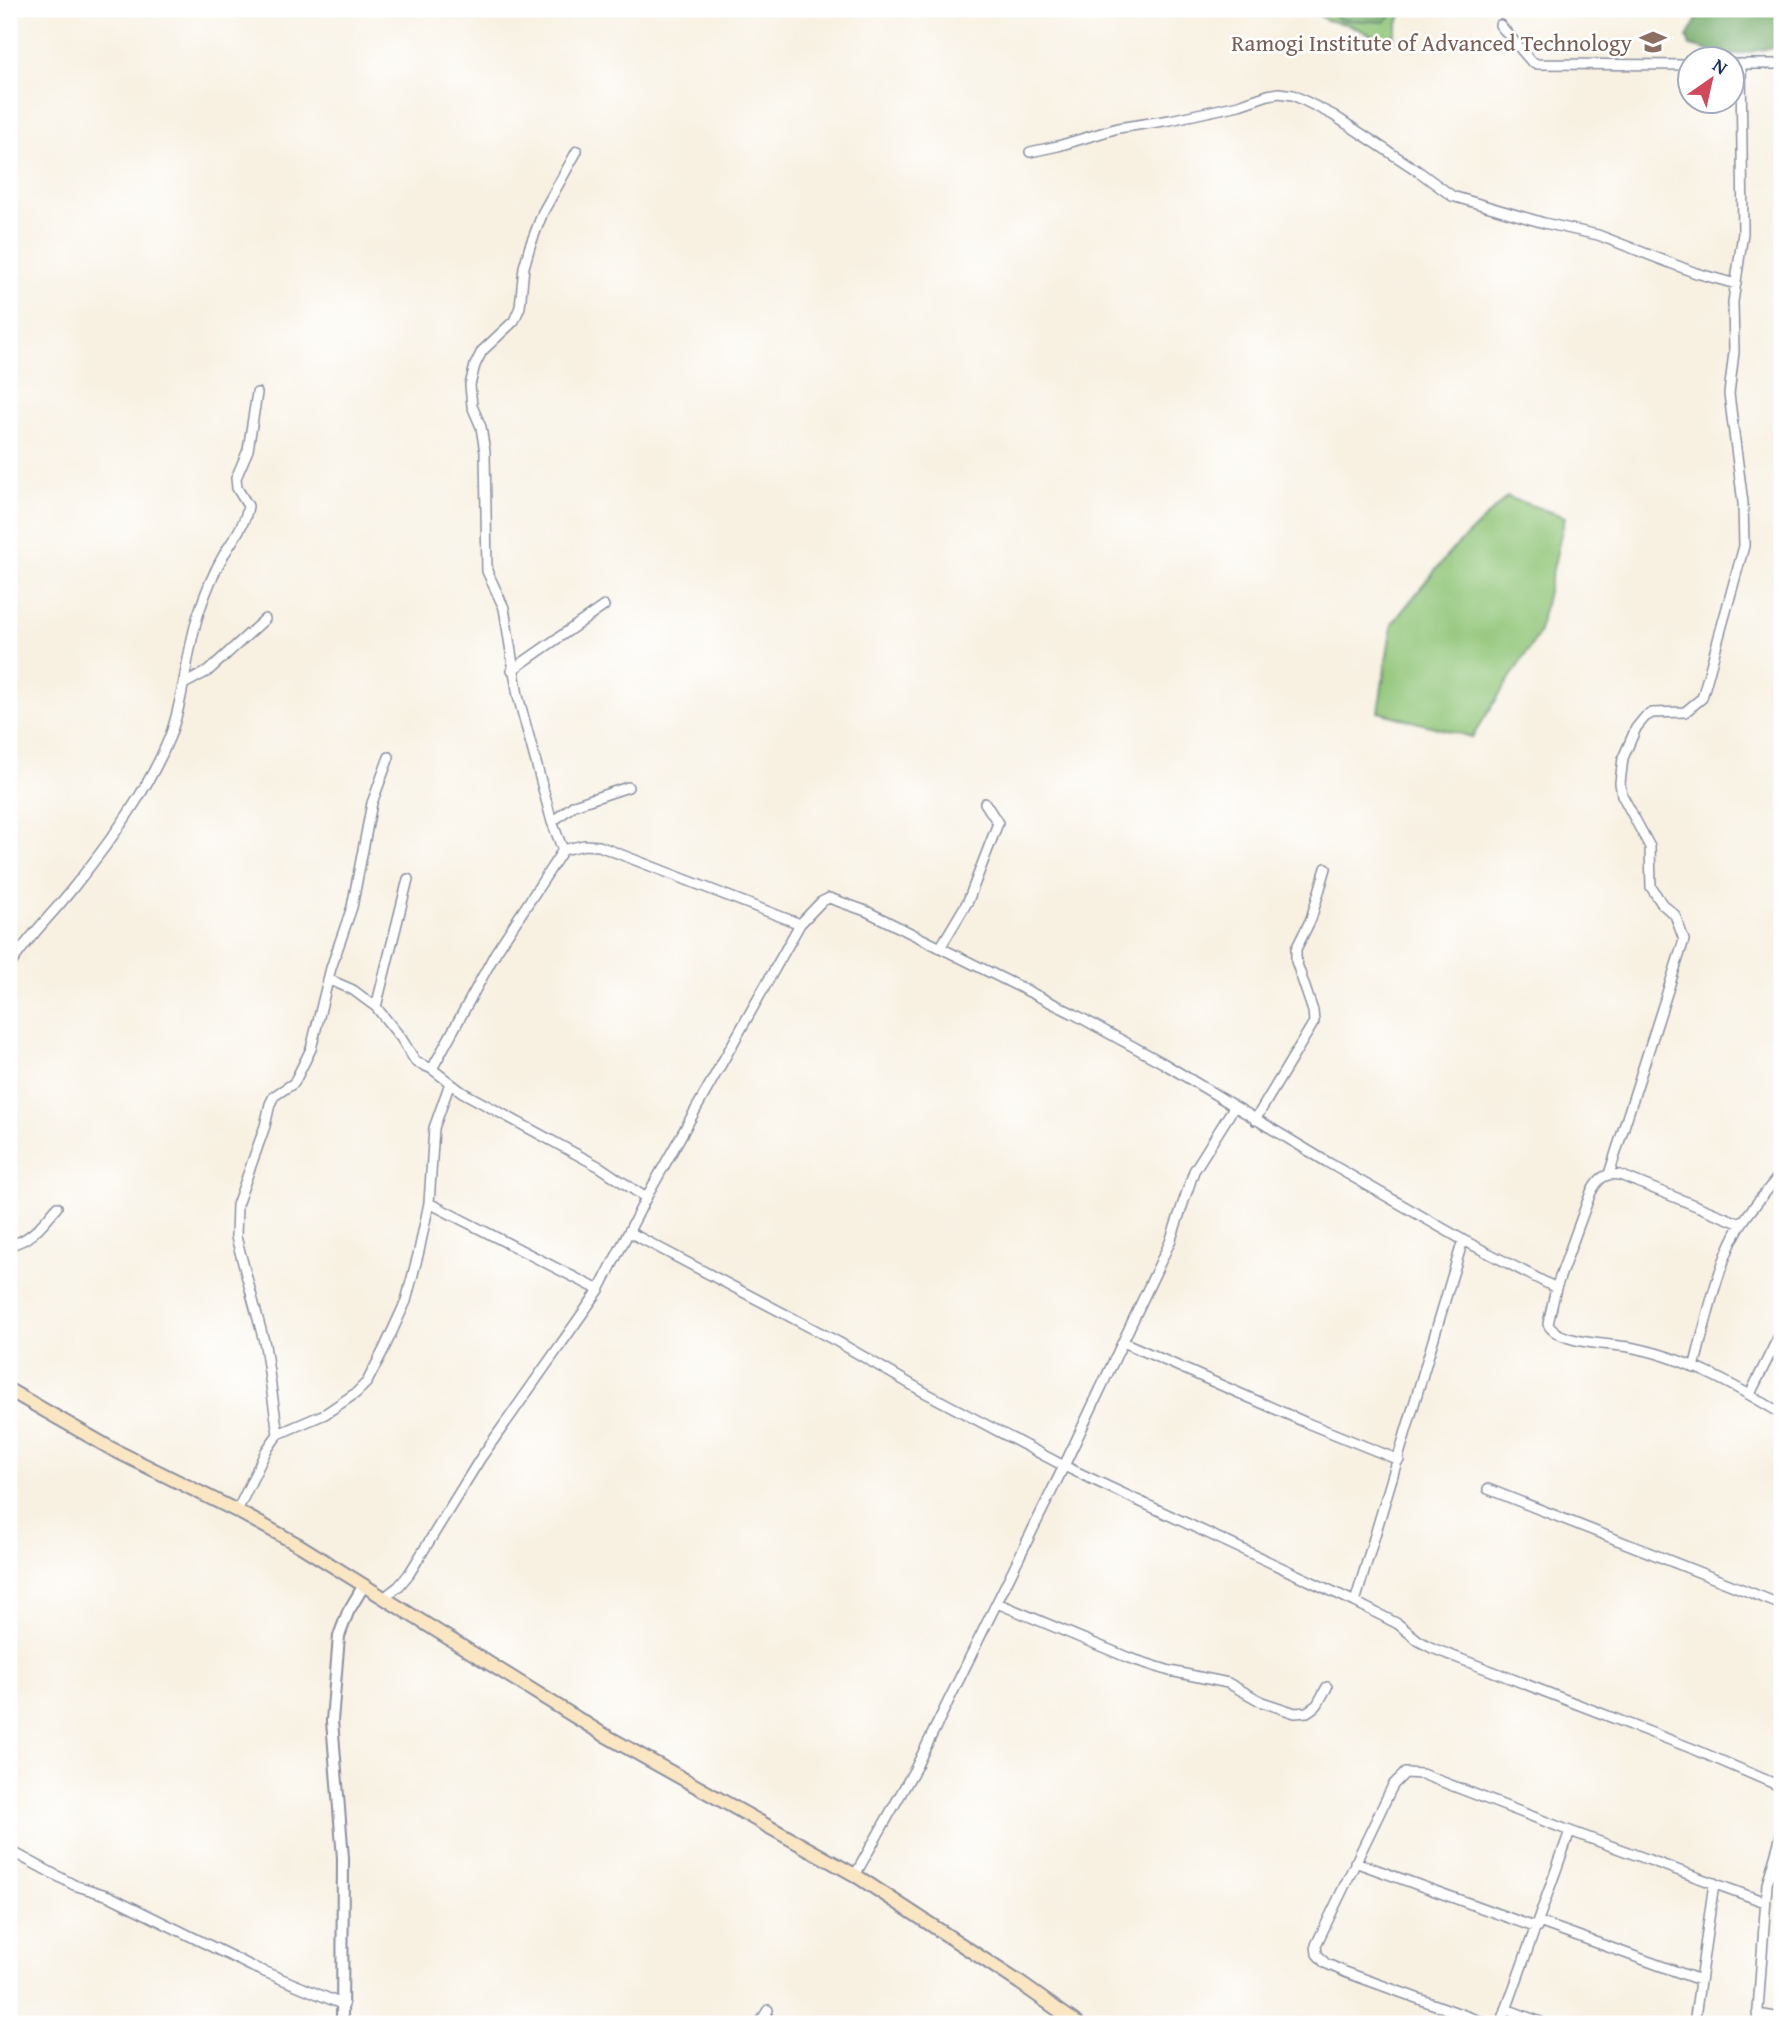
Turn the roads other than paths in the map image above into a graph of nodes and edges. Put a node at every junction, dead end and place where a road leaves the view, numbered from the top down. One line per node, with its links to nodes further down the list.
1 (1500, 25): 4 (street)
2 (1746, 64): 3 (street)
3 (1782, 64)
4 (1676, 65)
5 (1738, 116): 8 (street)
6 (577, 151): 12 (street)
7 (1030, 152): 8 (street)
8 (1736, 284): 31 (street)
9 (257, 393): 13 (street)
10 (604, 606): 12 (street)
11 (265, 619): 13 (street)
12 (512, 670): 17 (street)
13 (184, 684): 23 (street)
14 (389, 757): 24 (street)
15 (628, 787): 17 (street)
16 (985, 803): 22 (street)
17 (552, 822): 18 (street)
18 (563, 850): 21 (street); 26 (street)
19 (1326, 868): 29 (street)
20 (408, 879): 25 (street)
21 (800, 924): 22 (street); 32 (street)
22 (940, 948): 28 (street)
23 (9, 967)
24 (328, 979): 25 (street); 47 (street)
25 (376, 1007): 26 (street)
26 (432, 1069): 27 (street)
27 (450, 1083): 32 (street); 33 (street)
28 (1234, 1107): 29 (street); 42 (street)
29 (1255, 1120): 37 (street)
30 (1782, 1172): 35 (street)
31 (1609, 1174): 35 (street); 39 (street)
32 (646, 1198): 36 (street)
33 (429, 1203): 40 (street); 47 (street)
34 (57, 1208): 38 (street)
35 (1741, 1224): 43 (street)
36 (629, 1232): 40 (street); 49 (street)
37 (1463, 1240): 39 (street); 48 (street)
38 (9, 1245)
39 (1556, 1288): 43 (street)
40 (599, 1290): 53 (street)
41 (1782, 1330): 45 (street)
42 (1122, 1342): 48 (street); 49 (street)
43 (1694, 1368): 45 (street)
44 (9, 1390): 51 (main road)
45 (1750, 1394): 46 (street)
46 (1782, 1414)
47 (278, 1434): 51 (street)
48 (1399, 1460): 54 (street)
49 (1064, 1466): 54 (street); 55 (street)
50 (1488, 1489): 56 (street)
51 (237, 1511): 52 (main road)
52 (363, 1585): 53 (main road); 68 (street)
53 (385, 1597): 63 (main road)
54 (1354, 1602): 58 (street)
55 (997, 1603): 57 (street); 63 (street)
56 (1782, 1605)
57 (1327, 1687)
58 (1782, 1787)
59 (1570, 1831): 62 (street); 64 (street); 66 (street)
60 (1782, 1832): 65 (street)
61 (9, 1850): 68 (street)
62 (1355, 1862): 66 (street); 76 (street)
63 (855, 1875): 75 (main road)
64 (1714, 1883): 65 (street); 67 (street)
65 (1765, 1902): 72 (street)
66 (1538, 1925): 67 (street); 70 (street)
67 (1700, 1980): 79 (street)
68 (344, 2005): 73 (street)
69 (768, 2010): 74 (street)
70 (1506, 2010): 77 (street); 78 (street)
71 (1782, 2018): 72 (street)
72 (1757, 2019)
73 (342, 2024)
74 (759, 2024)
75 (1078, 2024)
76 (1488, 2024)
77 (1501, 2024)
78 (1546, 2024)
79 (1694, 2024)

